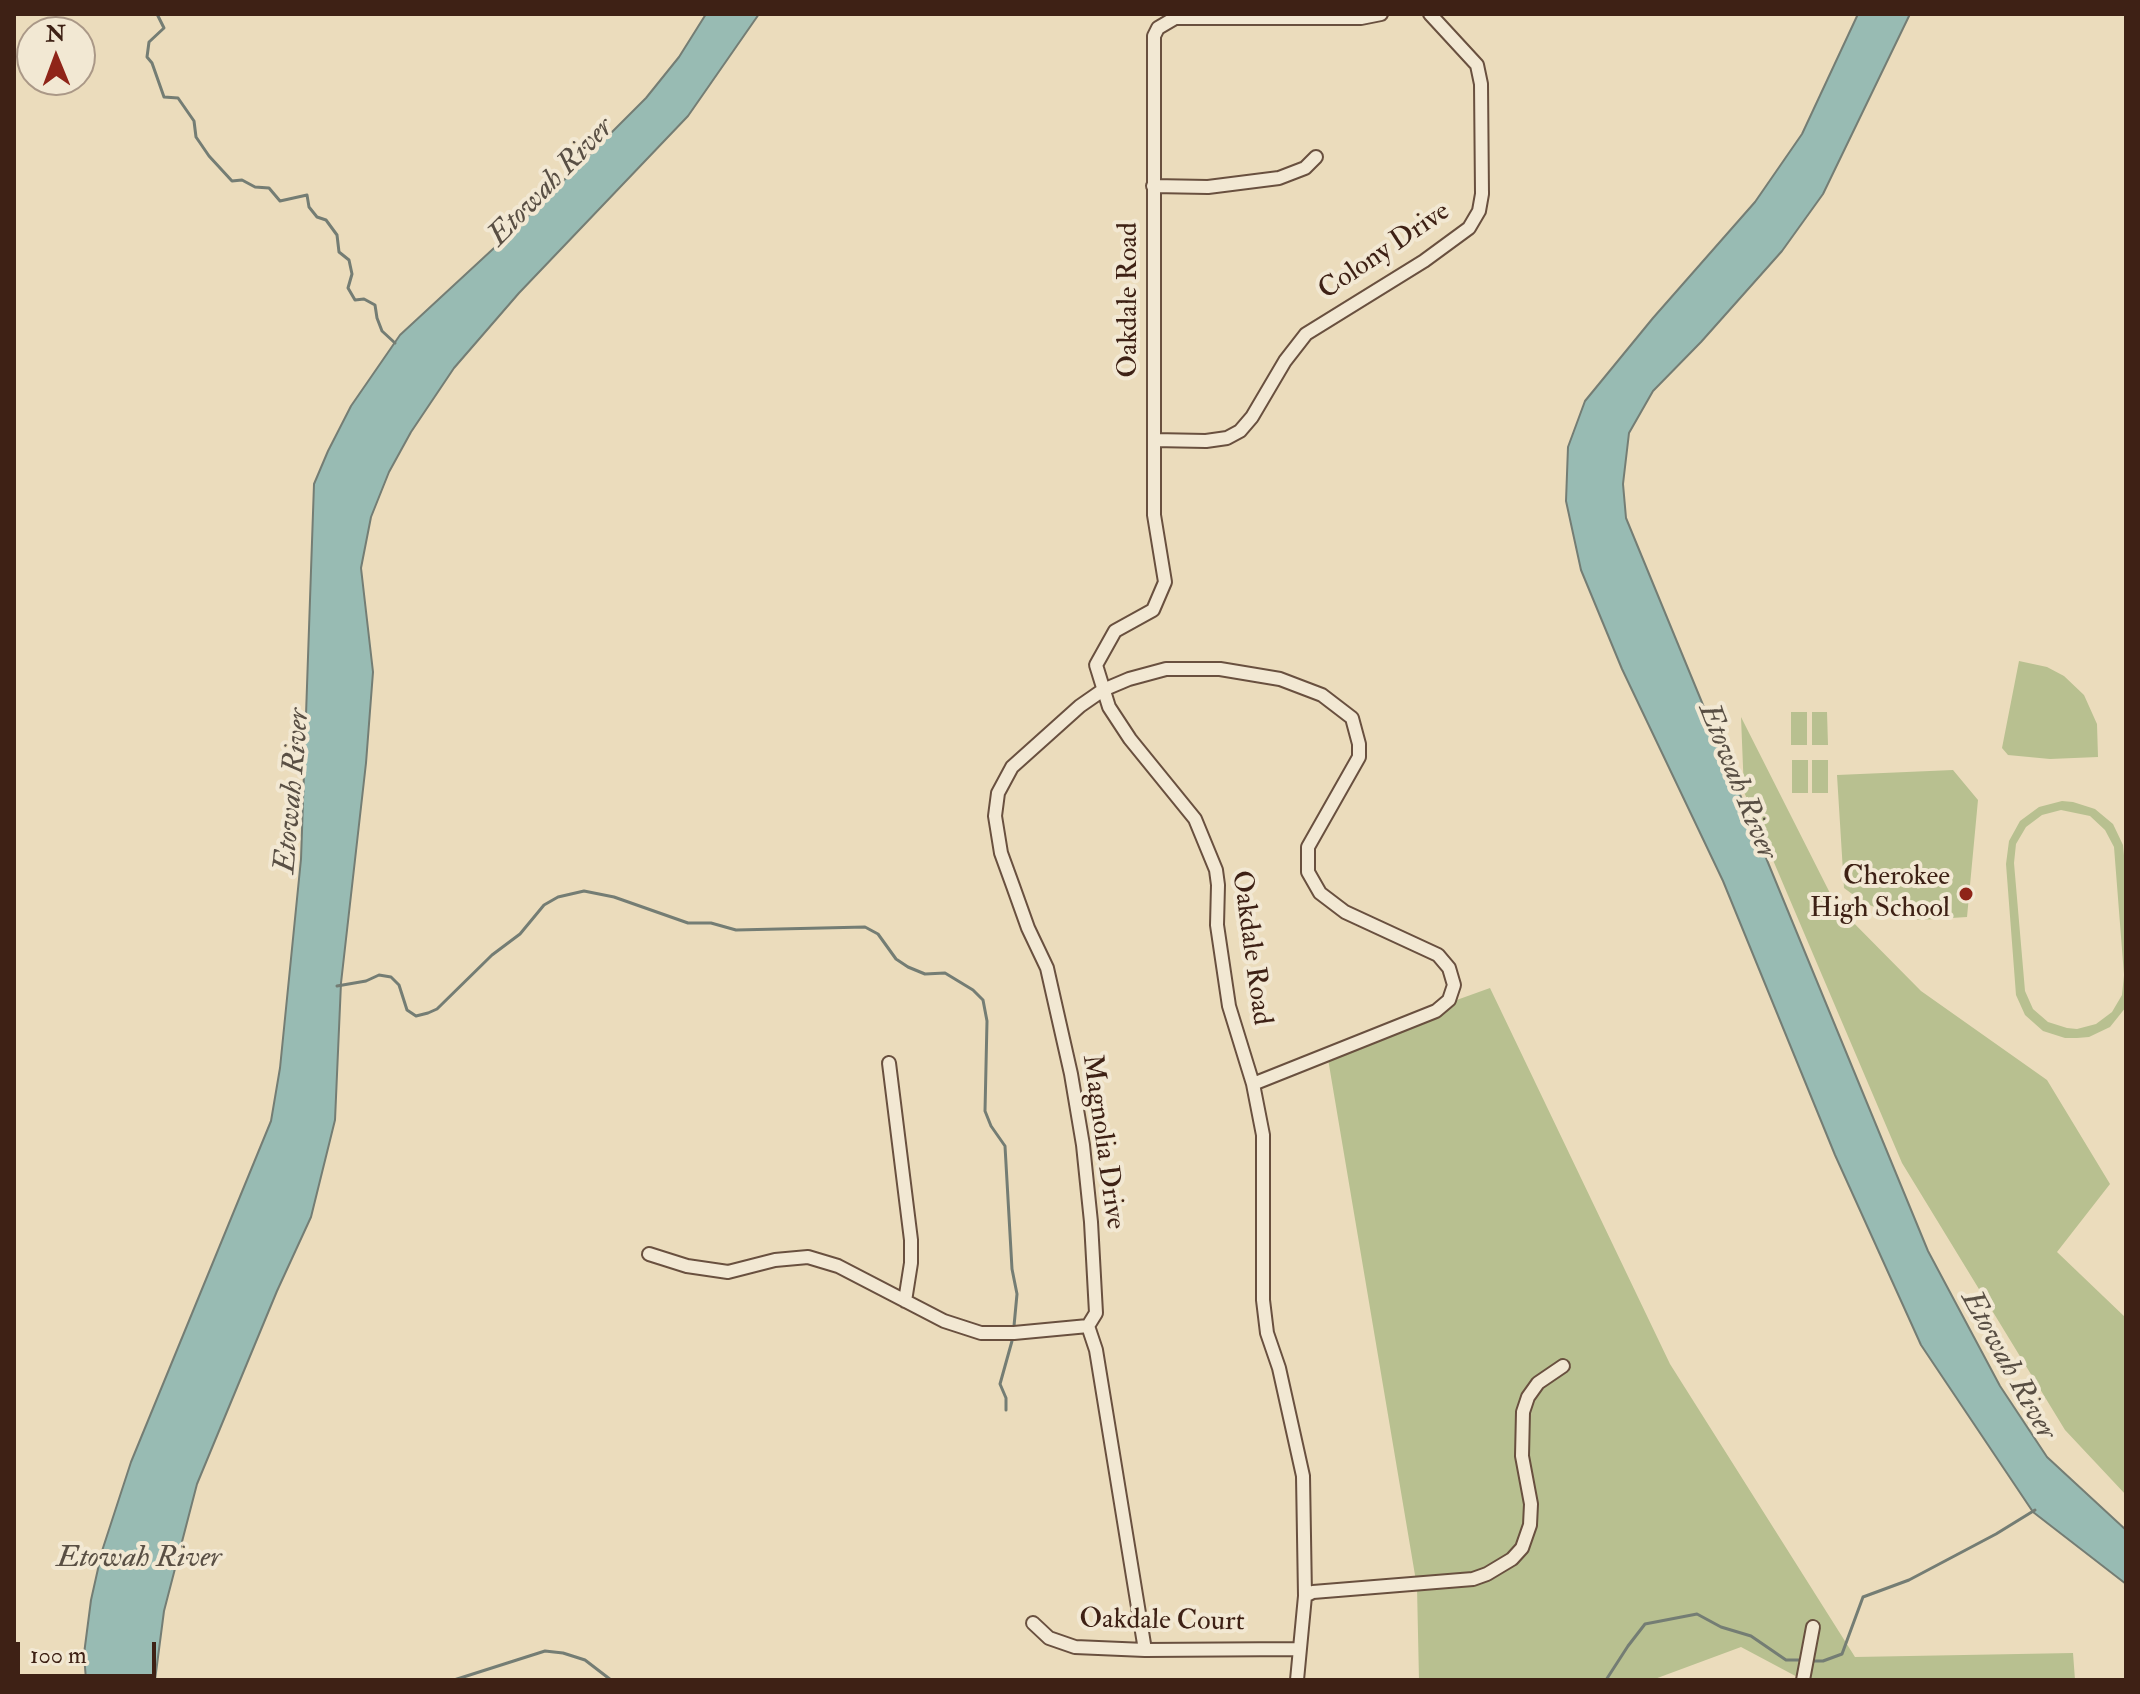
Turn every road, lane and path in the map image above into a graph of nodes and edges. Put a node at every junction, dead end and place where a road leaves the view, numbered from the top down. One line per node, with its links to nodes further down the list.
1 (1381, 14): 4 (street, Oakdale Road)
2 (1430, 14): 5 (street, Colony Drive)
3 (1316, 157): 4 (street)
4 (1153, 186): 7 (street, Oakdale Road)
5 (1393, 280): 6 (street); 7 (street, Colony Drive)
6 (1399, 294)
7 (1154, 440): 8 (street, Oakdale Road)
8 (1103, 690): 10 (street, Oakdale Road); 10 (street, Magnolia Drive); 13 (street, Magnolia Drive)
9 (889, 1063): 12 (street)
10 (1253, 1084): 15 (street, Oakdale Road)
11 (649, 1254): 12 (street)
12 (905, 1301): 13 (street)
13 (1088, 1326): 19 (street, Magnolia Drive)
14 (1563, 1366): 15 (street)
15 (1305, 1596): 18 (street, Oakdale Road)
16 (1033, 1623): 19 (street, Oakdale Court)
17 (1813, 1627): 21 (street)
18 (1298, 1649): 19 (street, Oakdale Court); 20 (street, Oakdale Road)
19 (1145, 1650)
20 (1297, 1680)
21 (1803, 1680)

